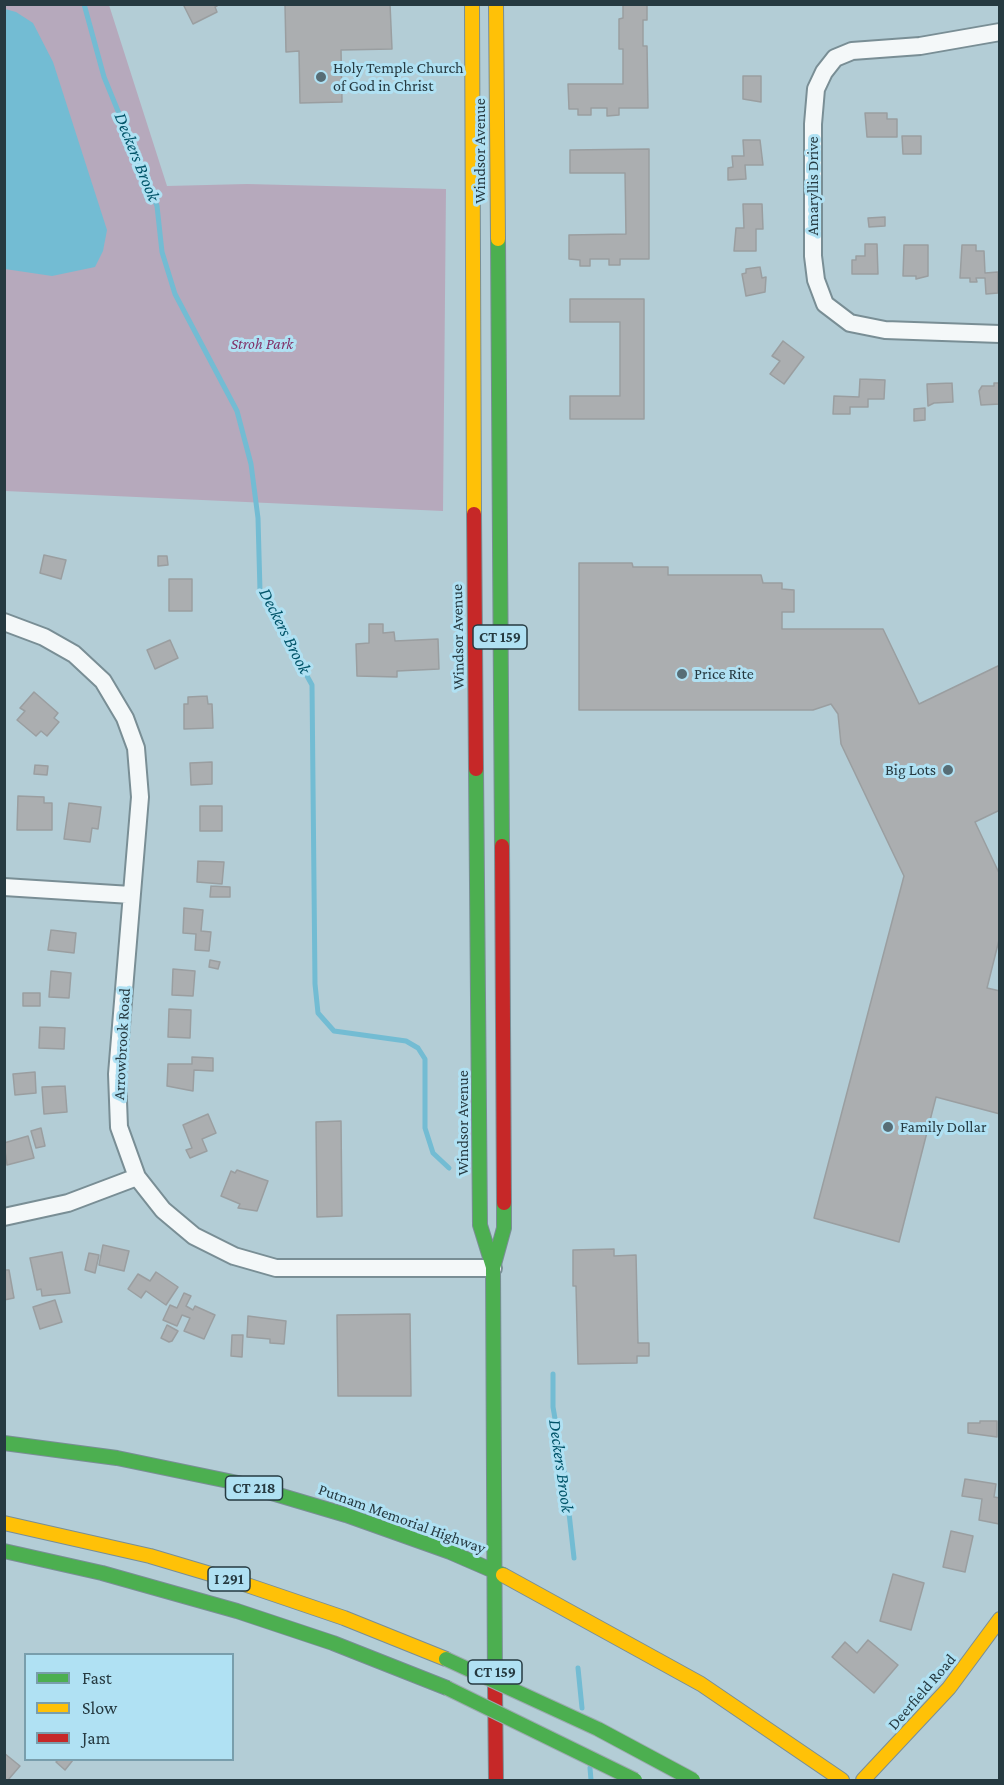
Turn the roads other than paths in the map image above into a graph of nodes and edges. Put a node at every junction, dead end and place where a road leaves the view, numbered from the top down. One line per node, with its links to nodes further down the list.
1 (472, 4): 4 (main road, Windsor Avenue / CT 159)
2 (496, 4): 5 (main road, Windsor Avenue / CT 159)
3 (999, 32): 8 (street, Amaryllis Drive)
4 (473, 108): 5 (main road); 6 (main road, Windsor Avenue / CT 159)
5 (497, 108): 7 (main road, Windsor Avenue / CT 159)
6 (474, 307): 7 (main road); 10 (main road, Windsor Avenue / CT 159)
7 (498, 307): 11 (main road, Windsor Avenue / CT 159)
8 (999, 334)
9 (4, 622): 13 (street, Arrowbrook Road)
10 (475, 714): 11 (main road); 14 (main road, Windsor Avenue / CT 159)
11 (501, 720): 15 (main road, Windsor Avenue / CT 159)
12 (4, 888): 13 (street)
13 (131, 895): 16 (street, Arrowbrook Road)
14 (480, 1121): 15 (main road); 18 (main road, Windsor Avenue / CT 159)
15 (504, 1121): 18 (main road, Windsor Avenue / CT 159)
16 (137, 1177): 17 (street); 18 (street, Arrowbrook Road)
17 (4, 1217)
18 (493, 1268): 22 (main road, Windsor Avenue / CT 159)
19 (4, 1443): 22 (main road, Putnam Memorial Highway / CT 218)
20 (4, 1523): 26 (main road, I 291, bridge)
21 (4, 1551): 25 (main road, I 291, bridge)
22 (494, 1571): 24 (main road, Windsor Avenue / CT 159); 27 (main road, Putnam Memorial Highway)
23 (999, 1619): 28 (main road, Deerfield Road)
24 (496, 1780)
25 (635, 1780)
26 (693, 1780)
27 (842, 1780)
28 (863, 1780)

